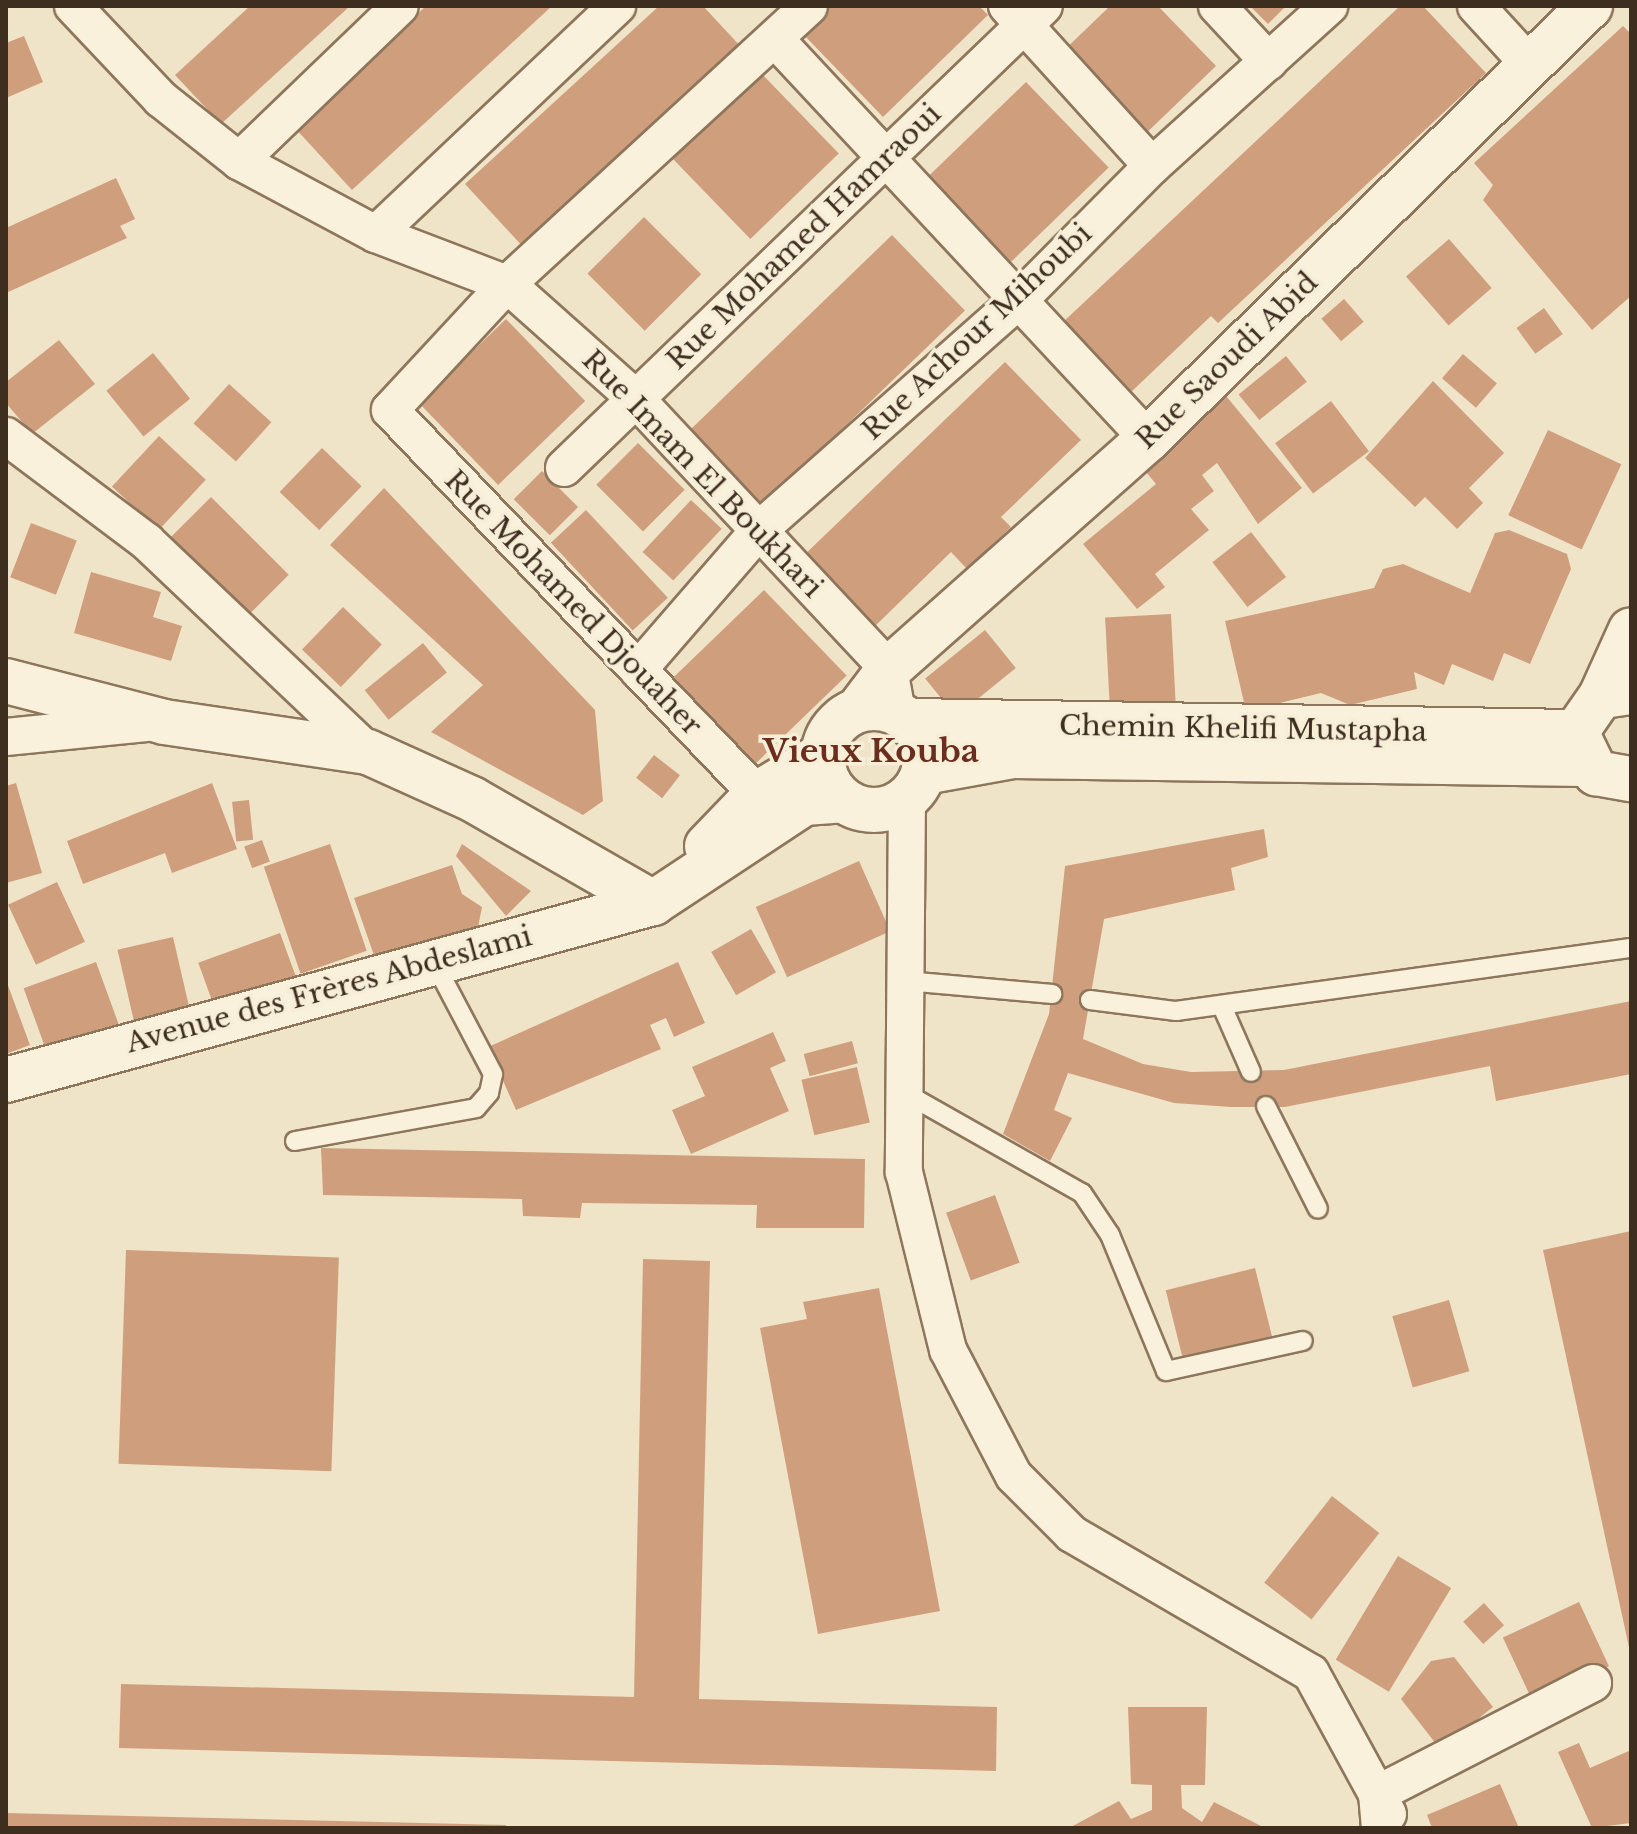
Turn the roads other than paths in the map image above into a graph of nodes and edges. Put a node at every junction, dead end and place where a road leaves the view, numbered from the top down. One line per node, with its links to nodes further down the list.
1 (73, 6): 14 (street, Rue Imam El Boukhari)
2 (400, 6): 14 (street)
3 (617, 6): 16 (street)
4 (809, 6): 10 (street)
5 (1217, 6): 11 (street)
6 (1329, 6): 11 (street, Rue Achour Mihoubi)
7 (1476, 6): 12 (street)
8 (1590, 6): 12 (main road, Rue Saoudi Abid)
9 (1025, 12): 13 (street, Rue Mohamed Hamraoui); 15 (street)
10 (775, 39): 13 (street); 17 (street)
11 (1269, 62): 15 (street, Rue Achour Mihoubi)
12 (1530, 65): 21 (main road, Rue Saoudi Abid)
13 (885, 159): 18 (street); 19 (street, Rue Mohamed Hamraoui)
14 (239, 161): 16 (street, Rue Imam El Boukhari)
15 (1152, 166): 18 (street, Rue Achour Mihoubi)
16 (376, 234): 17 (street, Rue Imam El Boukhari)
17 (507, 284): 19 (street, Rue Imam El Boukhari); 26 (street, Rue Mohamed Djouaher)
18 (1018, 301): 21 (street); 23 (street, Rue Achour Mihoubi)
19 (636, 399): 22 (street, Rue Mohamed Hamraoui); 23 (street, Rue Imam El Boukhari)
20 (6, 436): 33 (street)
21 (1148, 439): 25 (main road, Rue Saoudi Abid)
22 (564, 468)
23 (760, 529): 25 (street, Rue Imam El Boukhari); 26 (street, Rue Achour Mihoubi)
24 (1631, 630): 28 (main road)
25 (889, 669): 29 (main road, Rue Saoudi Abid)
26 (638, 670): 37 (street, Rue Mohamed Djouaher)
27 (6, 681): 30 (main road)
28 (1616, 694): 32 (main road)
29 (888, 714): 32 (main road, Chemin Khelifi Mustapha); 34 (main road); 36 (main road)
30 (164, 722): 31 (street); 33 (main road)
31 (6, 737)
32 (1581, 748): 35 (main road); 36 (main road, Chemin Khelifi Mustapha)
33 (368, 752): 39 (main road)
34 (822, 755): 37 (main road); 38 (main road)
35 (1631, 779)
36 (915, 785): 38 (main road); 42 (street)
37 (757, 794): 39 (main road)
38 (843, 800): 39 (main road)
39 (653, 903): 41 (main road, Avenue des Frères Abdeslami)
40 (1631, 948): 45 (lane)
41 (434, 961): 47 (main road, Avenue des Frères Abdeslami); 50 (lane)
42 (906, 981): 43 (lane); 48 (street)
43 (1052, 994)
44 (1090, 1000): 45 (lane)
45 (1222, 1006): 46 (lane)
46 (1251, 1072)
47 (6, 1080)
48 (905, 1093): 52 (lane); 54 (street)
49 (1266, 1106): 51 (lane)
50 (295, 1141)
51 (1318, 1209)
52 (1303, 1341)
53 (1593, 1683): 54 (street)
54 (1378, 1811): 55 (street)
55 (1396, 1828)

